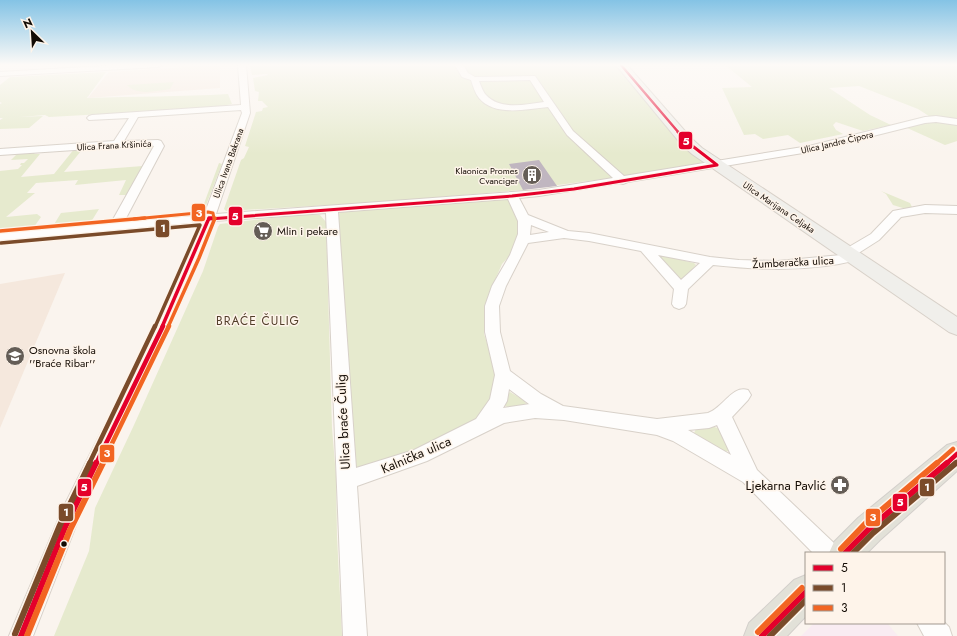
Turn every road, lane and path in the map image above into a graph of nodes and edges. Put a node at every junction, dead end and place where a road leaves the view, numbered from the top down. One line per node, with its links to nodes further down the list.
1 (245, 95): 6 (street, Ulica Ivana Bakrana)
2 (481, 95): 5 (street)
3 (543, 95): 5 (street)
4 (646, 95): 12 (main road, Ulica Marijana Celjaka)
5 (550, 104): 13 (street)
6 (246, 107): 7 (street); 18 (street, Ulica Ivana Bakrana)
7 (136, 114): 8 (street); 10 (street)
8 (92, 118)
9 (957, 122): 12 (street, Ulica Jandre Čipora)
10 (117, 144): 11 (street, Ulica Frana Kršinića); 19 (street, Ulica Frana Kršinića)
11 (0, 152)
12 (717, 165): 13 (street, Ulica Jandre Čipora); 24 (main road, Ulica Marijana Celjaka)
13 (623, 181): 14 (street, Ulica Jandre Čipora)
14 (512, 196): 15 (street, Ulica Jandre Čipora); 17 (street, Kalnička ulica)
15 (332, 209): 18 (street, Ulica Jandre Čipora); 37 (street, Ulica braće Čulig)
16 (957, 210): 24 (street)
17 (523, 217): 20 (street, Žumberačka ulica); 22 (street, Kalnička ulica)
18 (209, 218): 19 (street, Ulica Jandre Čipora); 42 (street, Ulica Ivana Bakrana)
19 (116, 226): 21 (street, Ulica Jandre Čipora)
20 (566, 235): 22 (street); 23 (street, Žumberačka ulica)
21 (0, 237)
22 (522, 241): 29 (street, Kalnička ulica)
23 (646, 249): 25 (street, Žumberačka ulica); 26 (street)
24 (849, 255): 25 (street, Žumberačka ulica); 28 (main road, Ulica Marijana Celjaka)
25 (710, 261): 26 (street)
26 (680, 288): 27 (street)
27 (679, 304)
28 (957, 327)
29 (503, 375): 31 (street, Kalnička ulica); 33 (street, Kalnička ulica)
30 (742, 395): 32 (street, Kalnička ulica)
31 (564, 413): 33 (street, Kalnička ulica); 34 (street, Kalnička ulica)
32 (722, 415): 34 (street, Kalnička ulica); 36 (street, Kalnička ulica)
33 (483, 424): 37 (street, Kalnička ulica)
34 (657, 427): 36 (street, Kalnička ulica)
35 (957, 454): 38 (main road)
36 (750, 476): 39 (street, Kalnička ulica)
37 (346, 480): 43 (street, Ulica braće Čulig)
38 (857, 549)
39 (827, 552)
40 (805, 593): 44 (main road)
41 (930, 624): 45 (street)
42 (21, 636)
43 (355, 636)
44 (762, 636)
45 (940, 636)

